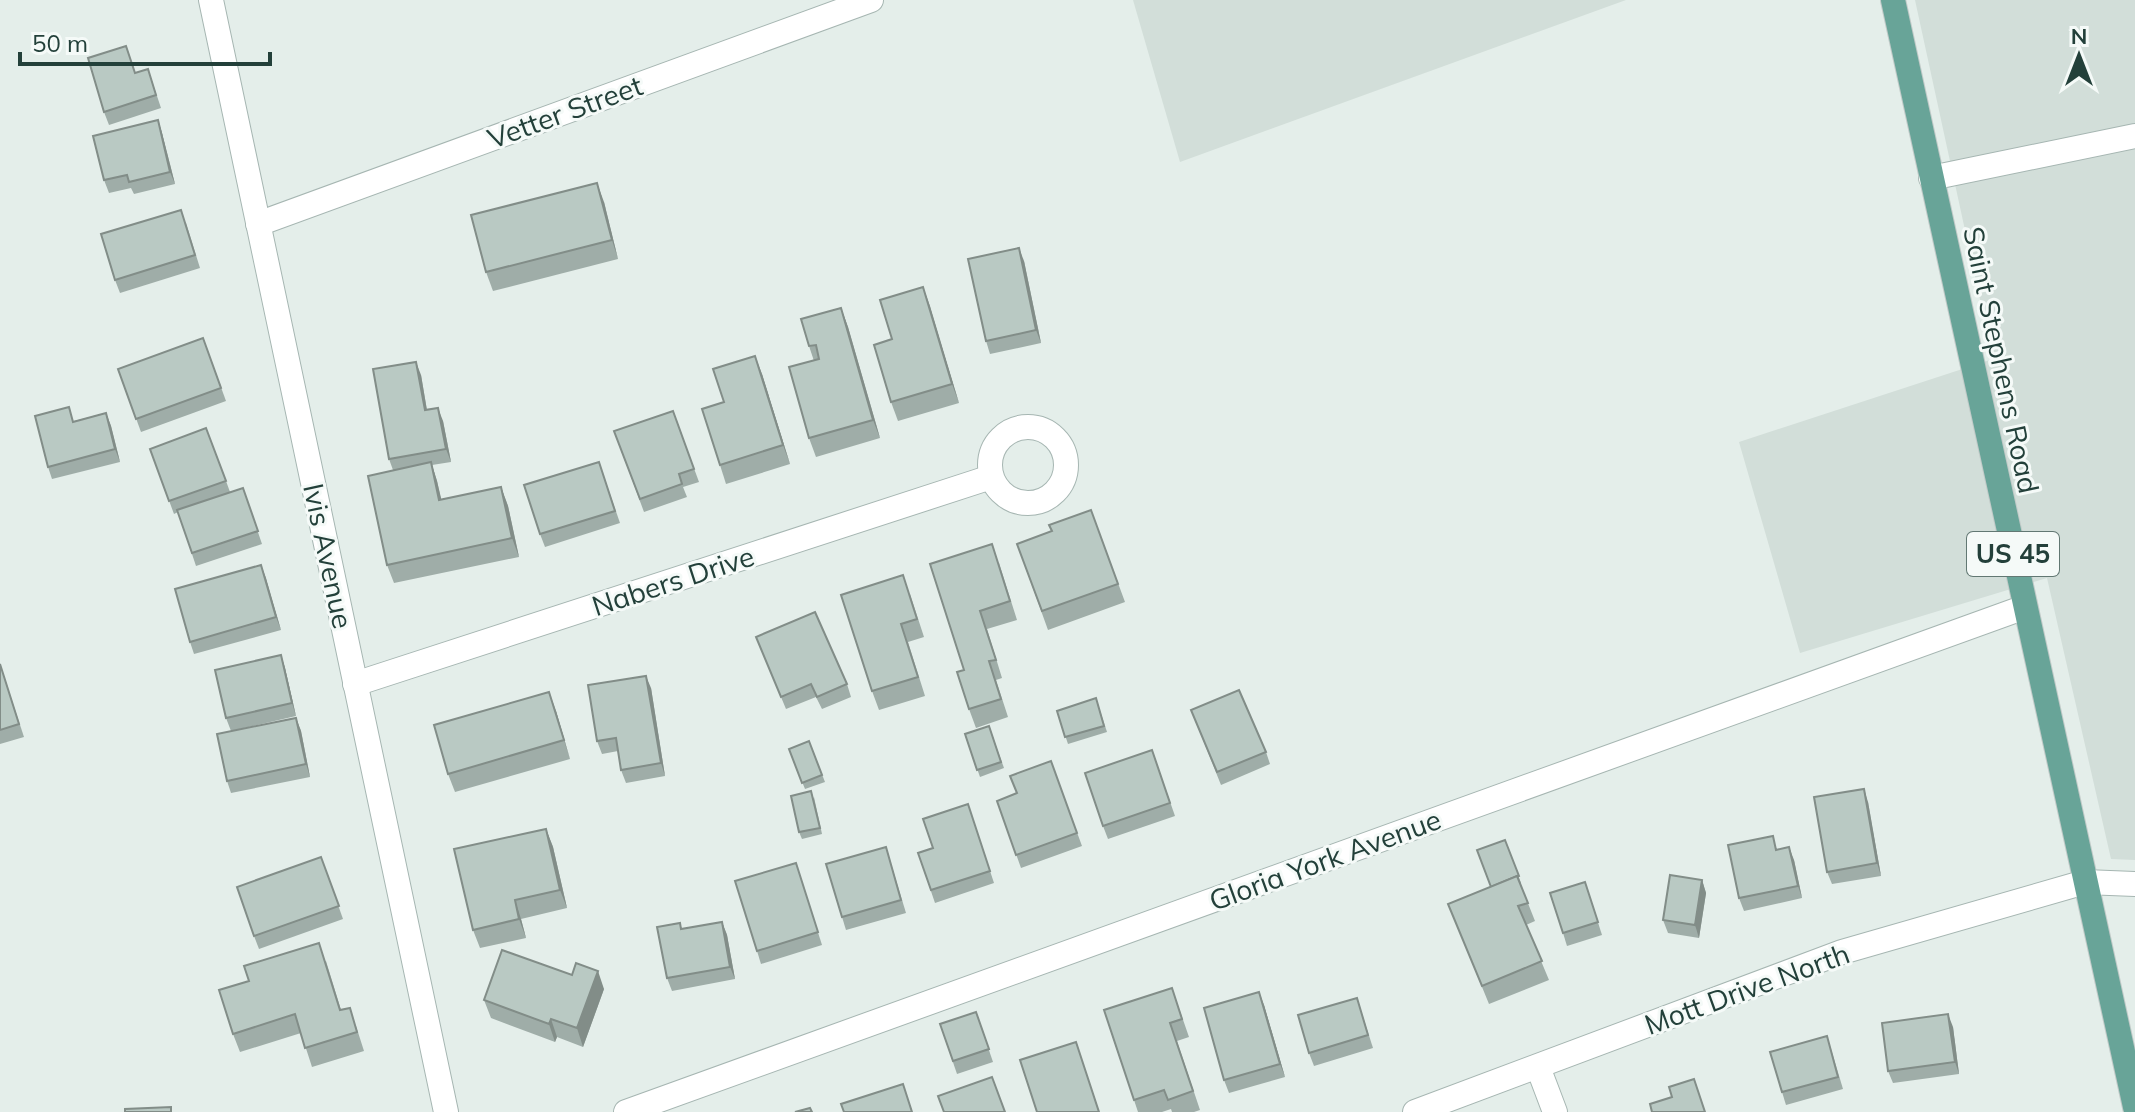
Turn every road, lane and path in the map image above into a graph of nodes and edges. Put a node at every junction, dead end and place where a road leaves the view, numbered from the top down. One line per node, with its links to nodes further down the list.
1 (211, 0): 6 (street, Ivis Avenue)
2 (871, 0): 6 (street, Vetter Street)
3 (1893, 0): 5 (main road, Saint Stephens Road / US 45)
4 (2135, 136): 5 (street)
5 (1931, 178): 8 (main road, Saint Stephens Road / US 45)
6 (258, 224): 9 (street, Ivis Avenue)
7 (991, 477): 9 (street, Nabers Drive)
8 (2025, 607): 10 (main road, Saint Stephens Road / US 45); 15 (street, Gloria York Avenue)
9 (355, 684): 14 (street, Ivis Avenue)
10 (2085, 882): 11 (street, Mott Drive North); 12 (street, Mott Drive North); 13 (main road, Saint Stephens Road / US 45)
11 (2135, 884)
12 (1538, 1067): 16 (street, Mott Drive North); 17 (street)
13 (2135, 1107)
14 (446, 1112)
15 (626, 1112)
16 (1415, 1112)
17 (1555, 1112)

